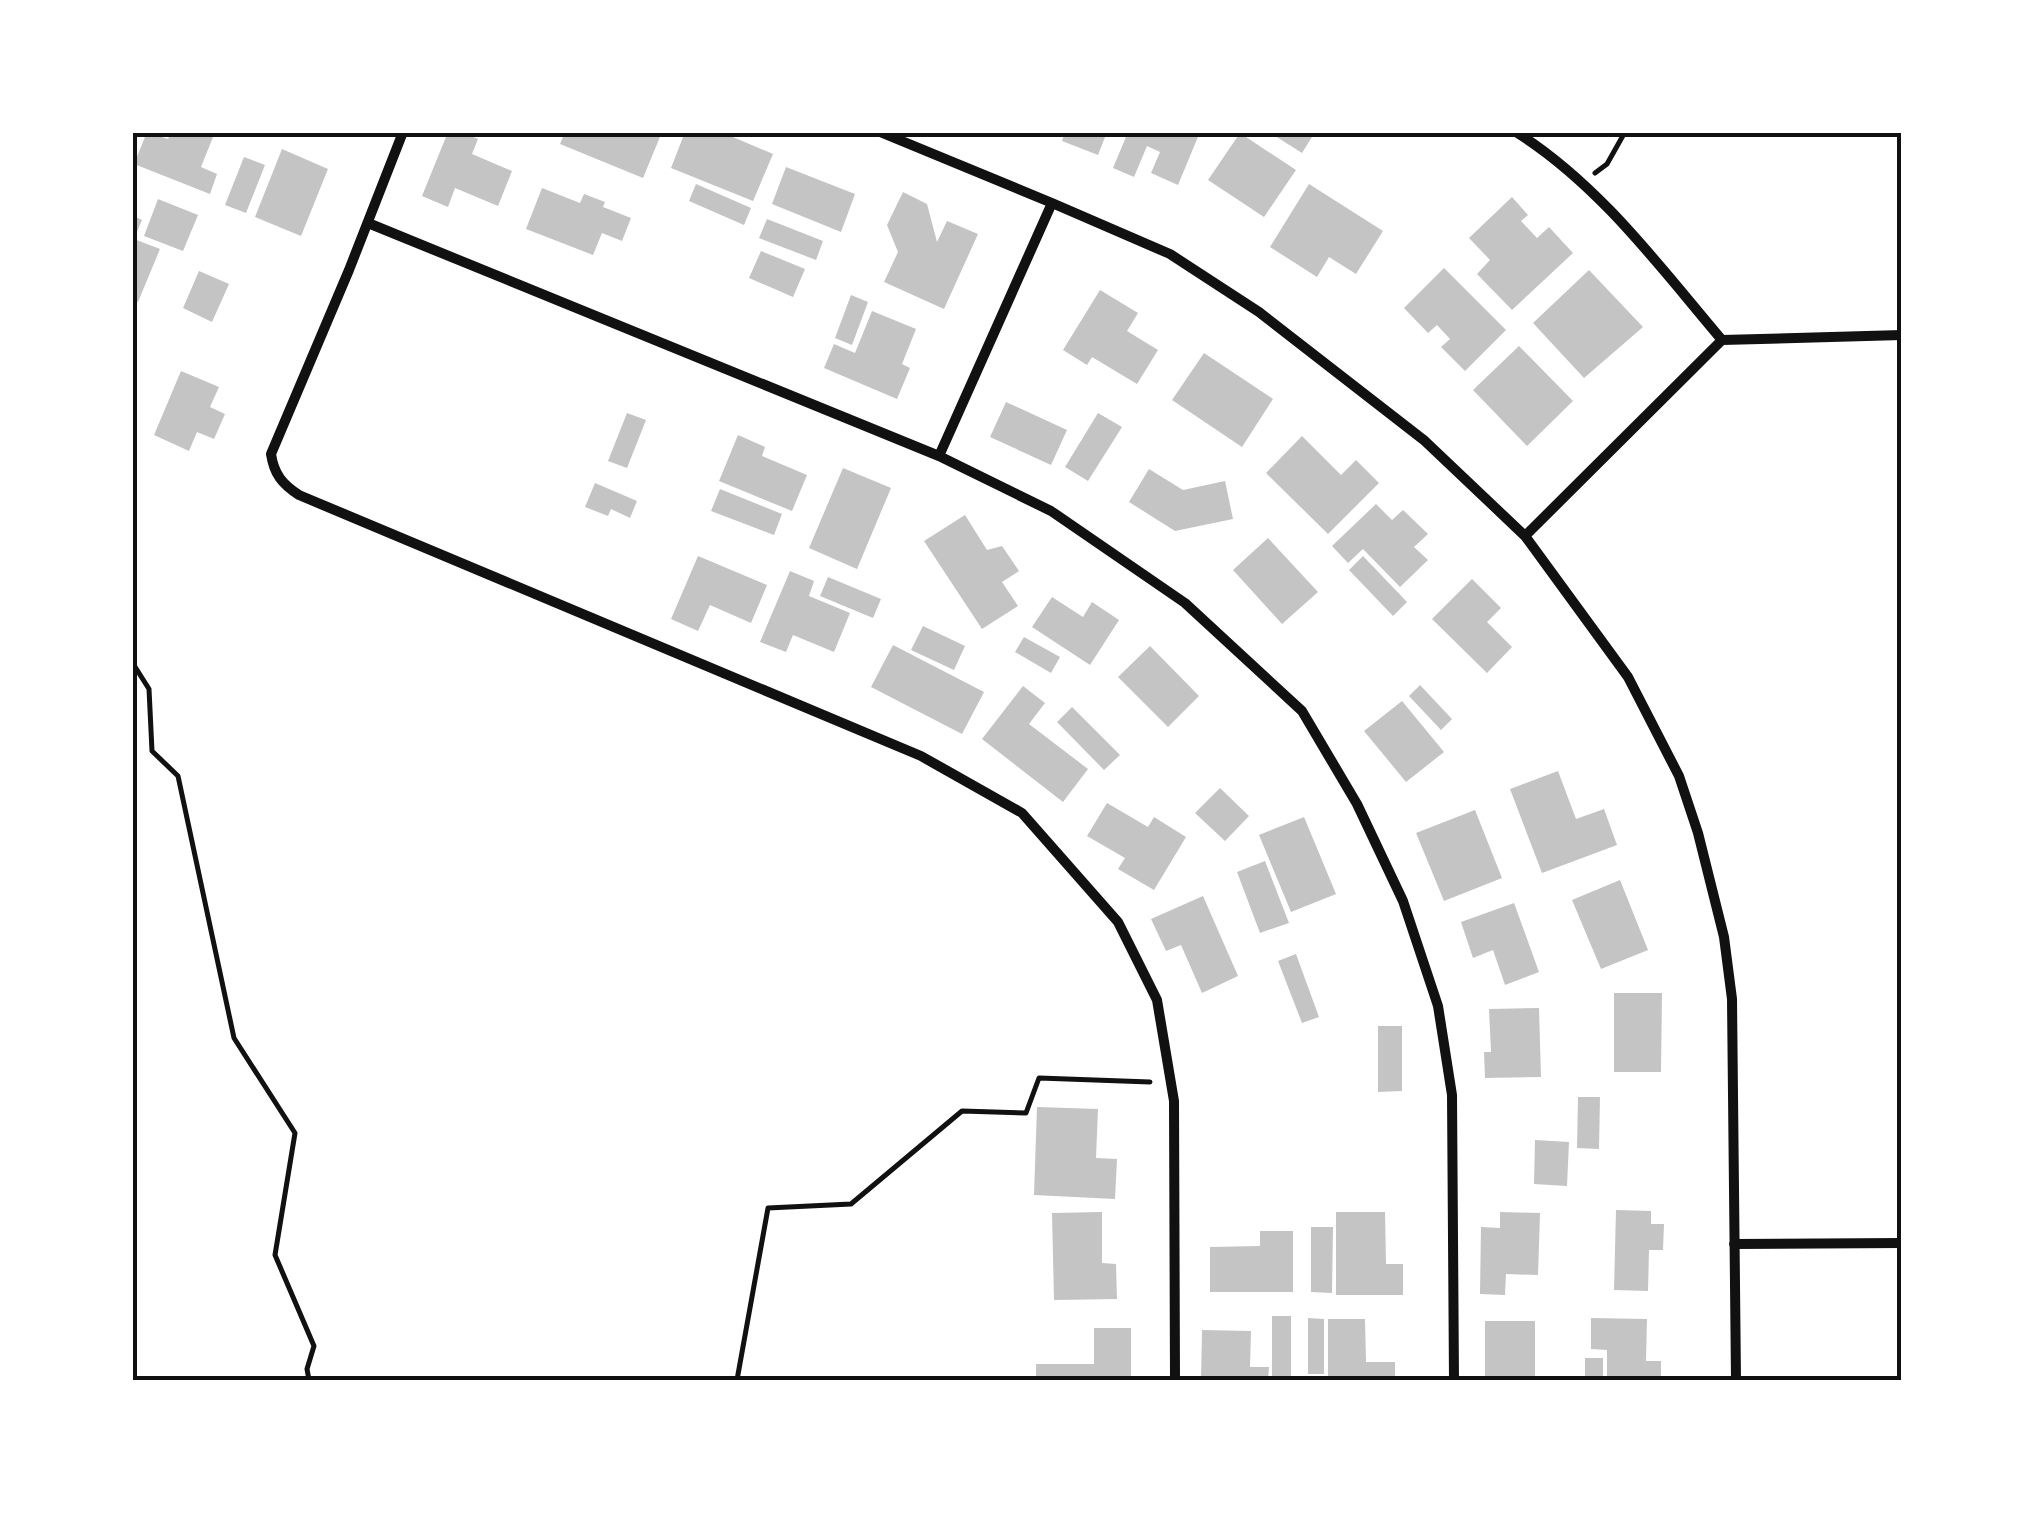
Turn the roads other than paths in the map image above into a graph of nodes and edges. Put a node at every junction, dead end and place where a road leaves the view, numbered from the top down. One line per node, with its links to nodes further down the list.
1 (403, 132): 5 (street)
2 (880, 132): 4 (street)
3 (1516, 132): 7 (street)
4 (1052, 204): 8 (street); 9 (street)
5 (368, 223): 8 (street); 12 (street)
6 (1902, 335): 7 (street)
7 (1722, 340): 9 (street)
8 (940, 456): 13 (street)
9 (1525, 536): 11 (street)
10 (1902, 1243): 11 (street)
11 (1734, 1244): 14 (street)
12 (1175, 1380)
13 (1454, 1380)
14 (1736, 1380)

